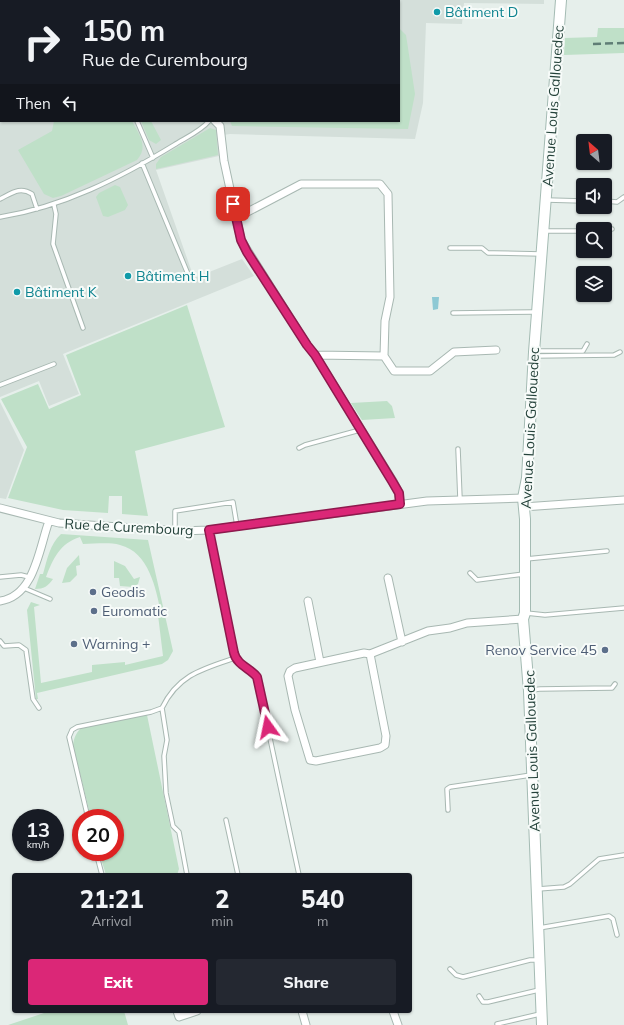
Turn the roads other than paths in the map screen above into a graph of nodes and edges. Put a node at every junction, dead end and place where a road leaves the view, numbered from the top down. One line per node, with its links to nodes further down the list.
1 (561, 0): 9 (main road, Avenue Louis Gallouedec)
2 (137, 122): 5 (lane)
3 (208, 122): 5 (lane)
4 (216, 122): 15 (street)
5 (153, 158): 6 (lane)
6 (142, 163): 12 (lane); 20 (lane)
7 (624, 197): 11 (lane)
8 (0, 199): 13 (lane)
9 (546, 200): 10 (lane); 17 (main road, Avenue Louis Gallouedec)
10 (576, 201)
11 (612, 202)
12 (54, 205): 13 (lane); 23 (lane)
13 (37, 209): 14 (lane)
14 (0, 217)
15 (236, 218): 28 (street); 29 (street)
16 (576, 231): 17 (lane)
17 (543, 232): 19 (main road, Avenue Louis Gallouedec)
18 (450, 248): 19 (lane)
19 (542, 254): 21 (main road, Avenue Louis Gallouedec)
20 (190, 279)
21 (538, 312): 22 (lane); 27 (main road, Avenue Louis Gallouedec)
22 (453, 313)
23 (83, 328)
24 (587, 344): 27 (lane)
25 (496, 350): 29 (street)
26 (620, 352): 27 (lane)
27 (534, 353): 37 (main road, Avenue Louis Gallouedec)
28 (315, 355): 29 (street); 32 (street)
29 (384, 356)
30 (54, 364): 31 (lane)
31 (0, 385)
32 (360, 430): 33 (lane); 38 (street)
33 (299, 448)
34 (458, 449): 35 (lane)
35 (460, 499): 37 (street, Rue de Curembourg); 38 (street, Rue de Curembourg)
36 (624, 500): 37 (street, Rue de Curembourg)
37 (523, 502): 45 (main road, Avenue Louis Gallouedec)
38 (400, 504): 41 (street, Rue de Curembourg)
39 (0, 508): 40 (street, Rue de Curembourg)
40 (49, 521): 42 (street, Rue de Curembourg); 49 (street)
41 (237, 526): 42 (lane); 43 (street, Rue de Curembourg)
42 (175, 530): 43 (street, Rue de Curembourg)
43 (209, 530): 60 (lane)
44 (607, 551): 45 (lane)
45 (525, 560): 47 (main road, Avenue Louis Gallouedec)
46 (470, 573): 47 (lane)
47 (525, 574): 56 (main road, Avenue Louis Gallouedec)
48 (0, 577): 49 (lane)
49 (30, 578): 51 (street)
50 (388, 578): 58 (street)
51 (24, 588): 52 (lane); 53 (street)
52 (50, 599)
53 (0, 601)
54 (308, 601): 61 (street)
55 (624, 608): 56 (lane)
56 (524, 616): 58 (street); 63 (main road, Avenue Louis Gallouedec)
57 (0, 640): 64 (lane)
58 (402, 642): 59 (street)
59 (370, 654): 61 (street); 61 (street)
60 (235, 658): 65 (lane); 75 (lane)
61 (320, 662)
62 (615, 684): 63 (lane)
63 (530, 690): 66 (main road, Avenue Louis Gallouedec)
64 (39, 708)
65 (162, 708): 67 (lane); 73 (lane)
66 (532, 775): 68 (lane); 76 (main road, Avenue Louis Gallouedec)
67 (86, 809)
68 (448, 810)
69 (226, 820): 74 (lane)
70 (624, 855): 76 (lane)
71 (98, 861): 72 (lane)
72 (101, 873)
73 (187, 873)
74 (238, 873)
75 (299, 873)
76 (537, 889): 77 (main road, Avenue Louis Gallouedec)
77 (538, 928): 78 (lane); 79 (main road, Avenue Louis Gallouedec)
78 (617, 935)
79 (539, 960): 80 (lane); 81 (main road, Avenue Louis Gallouedec)
80 (450, 969)
81 (540, 990): 82 (lane); 85 (main road, Avenue Louis Gallouedec)
82 (478, 996)
83 (303, 1013): 87 (street)
84 (394, 1013): 88 (street)
85 (541, 1014): 86 (lane); 89 (main road, Avenue Louis Gallouedec)
86 (497, 1024)
87 (306, 1025)
88 (398, 1025)
89 (542, 1025)

